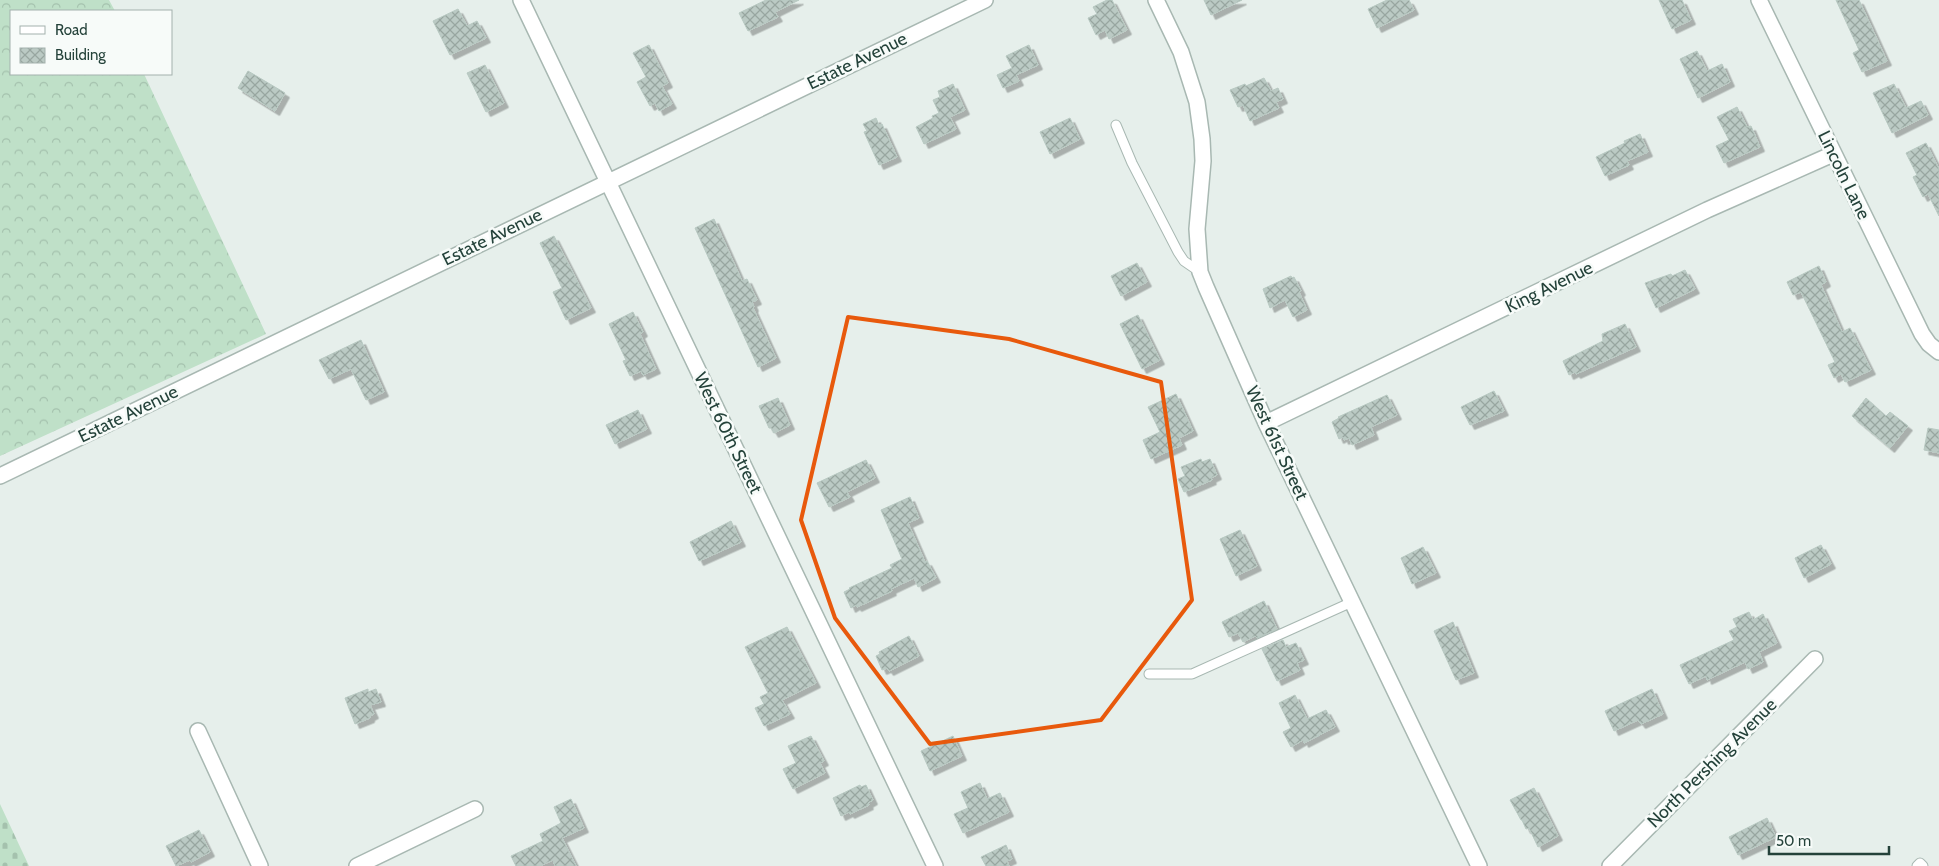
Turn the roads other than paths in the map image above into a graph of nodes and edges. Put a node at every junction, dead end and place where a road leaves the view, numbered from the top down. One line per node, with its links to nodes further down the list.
1 (522, 0): 7 (street, West 60th Street)
2 (985, 0): 7 (street, Estate Avenue)
3 (1156, 0): 8 (street, West 61st Street)
4 (1758, 0): 6 (street, Lincoln Lane)
5 (1116, 125): 8 (lane)
6 (1833, 154): 9 (street, Lincoln Lane); 10 (street, King Avenue)
7 (608, 181): 11 (street, Estate Avenue); 19 (street, West 60th Street)
8 (1200, 272): 10 (street, West 61st Street)
9 (1936, 350)
10 (1266, 423): 12 (street, West 61st Street)
11 (0, 476)
12 (1352, 602): 14 (lane); 20 (street, West 61st Street)
13 (1815, 659): 21 (street, North Pershing Avenue)
14 (1150, 674)
15 (198, 731): 17 (street)
16 (475, 809): 18 (street)
17 (260, 866)
18 (357, 866)
19 (935, 866)
20 (1479, 866)
21 (1610, 866)
22 (1917, 866): 23 (lane)
23 (1923, 866)

